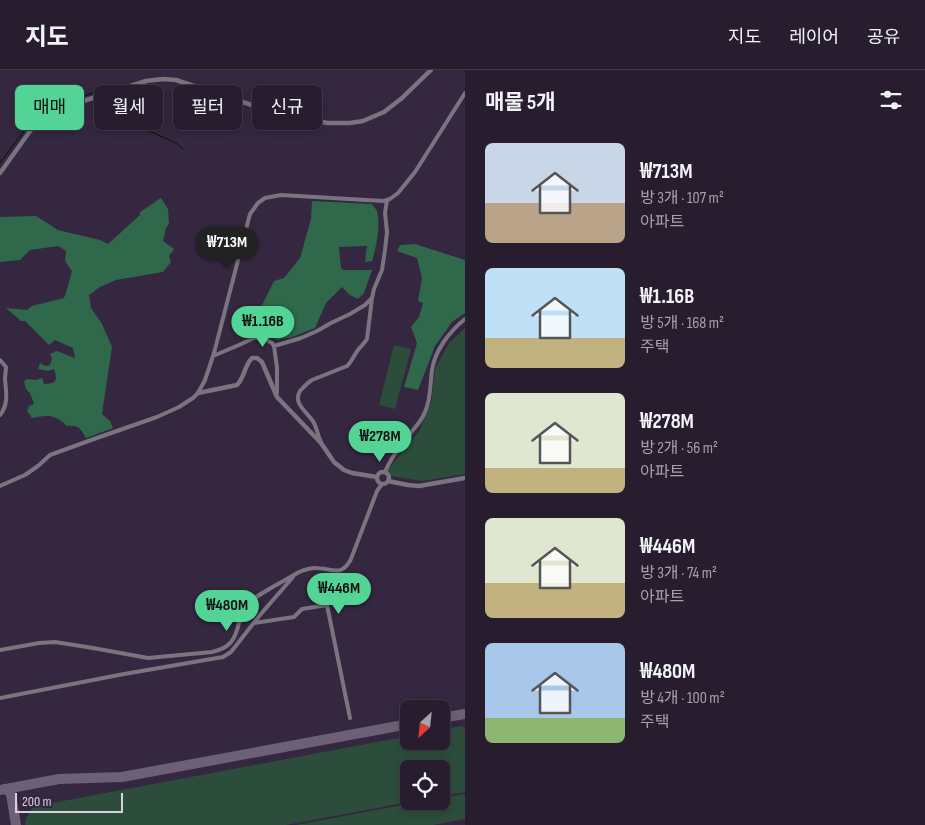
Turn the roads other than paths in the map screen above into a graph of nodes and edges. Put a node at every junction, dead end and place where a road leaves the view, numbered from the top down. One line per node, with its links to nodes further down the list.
1 (430, 70): 3 (street)
2 (465, 93): 4 (street)
3 (0, 173)
4 (387, 200): 5 (street); 8 (street)
5 (372, 298): 7 (street); 15 (street)
6 (465, 319): 16 (street)
7 (274, 346): 8 (street); 13 (street)
8 (213, 356): 12 (street)
9 (0, 360): 11 (street)
10 (0, 370): 11 (street)
11 (6, 372): 14 (street)
12 (198, 393): 13 (street); 21 (street)
13 (277, 397): 15 (street)
14 (0, 415)
15 (321, 443): 17 (street)
16 (385, 472): 17 (street); 19 (street)
17 (376, 476): 20 (street)
18 (465, 478): 19 (street)
19 (388, 480): 20 (street)
20 (382, 484): 22 (street)
21 (0, 486)
22 (294, 575): 23 (street); 24 (street)
23 (254, 624): 25 (street); 26 (street)
24 (0, 650)
25 (0, 698)
26 (350, 718)

